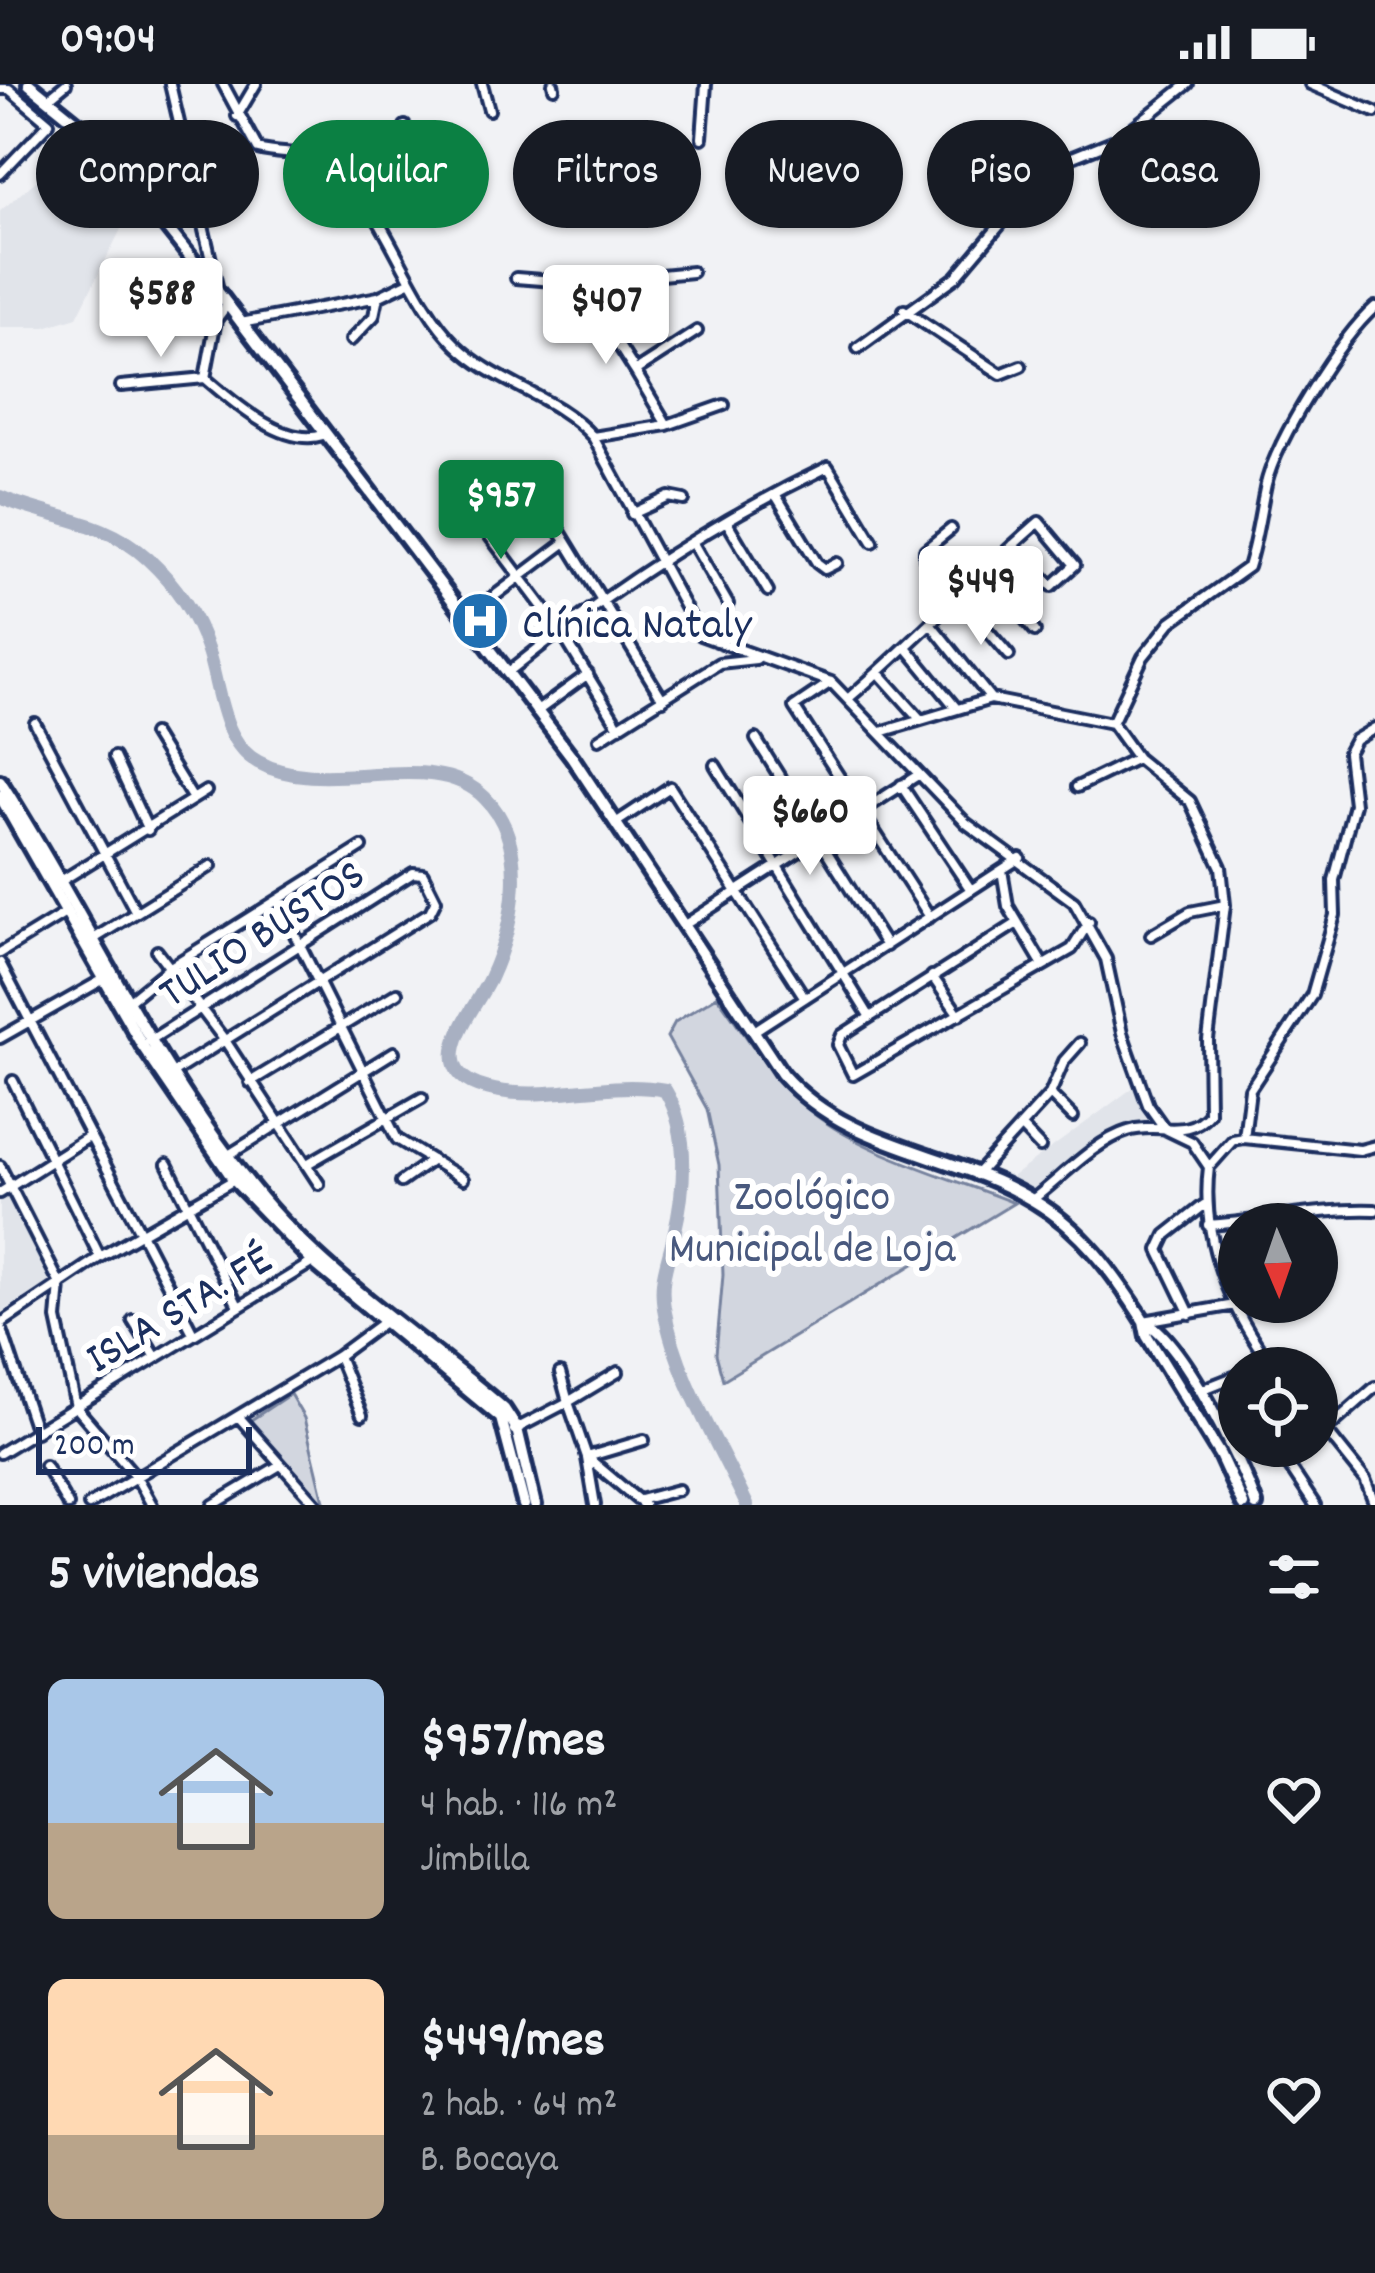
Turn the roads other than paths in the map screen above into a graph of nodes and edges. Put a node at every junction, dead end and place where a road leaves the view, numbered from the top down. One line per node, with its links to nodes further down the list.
1 (66, 84): 11 (street)
2 (170, 84): 25 (street)
3 (224, 84): 16 (street)
4 (256, 84): 16 (street)
5 (482, 84): 14 (street)
6 (706, 84): 17 (street)
7 (1188, 84): 29 (street)
8 (1310, 84): 12 (street)
9 (1345, 84): 12 (street)
10 (0, 89): 13 (street)
11 (40, 91): 13 (street); 25 (main road)
12 (1337, 99): 15 (street)
13 (30, 105): 19 (street)
14 (488, 110)
15 (1375, 112)
16 (237, 116): 18 (street)
17 (702, 138)
18 (283, 156)
19 (0, 174)
20 (380, 228): 23 (street)
21 (692, 272): 24 (street)
22 (516, 278): 24 (street)
23 (407, 283): 26 (street); 41 (street)
24 (579, 283): 35 (street)
25 (218, 292): 27 (main road)
26 (378, 297): 30 (street); 32 (street)
27 (227, 304): 30 (main road); 36 (street)
28 (1375, 307): 79 (street)
29 (904, 310): 33 (street); 34 (street)
30 (241, 323): 40 (main road)
31 (697, 331): 35 (street)
32 (351, 340)
33 (858, 348)
34 (1021, 367)
35 (635, 371): 39 (street)
36 (206, 378): 37 (street); 40 (street)
37 (121, 386)
38 (724, 405): 39 (street)
39 (667, 425): 41 (street)
40 (323, 435): 61 (main road)
41 (593, 437): 45 (street)
42 (777, 497): 46 (street); 50 (street); 53 (street)
43 (684, 500): 45 (street)
44 (545, 507): 49 (street)
45 (632, 514): 54 (street)
46 (728, 524): 51 (street); 57 (street)
47 (950, 529): 58 (street)
48 (488, 534): 56 (street)
49 (566, 542): 56 (street); 59 (street)
50 (873, 542)
51 (694, 544): 54 (street); 60 (street)
52 (1013, 544): 52 (street); 55 (street)
53 (837, 563)
54 (661, 564): 59 (street); 67 (street)
55 (986, 574): 58 (street); 64 (street)
56 (518, 577): 61 (street); 63 (street)
57 (768, 591)
58 (958, 598): 62 (street); 66 (street)
59 (602, 602): 63 (street); 74 (street)
60 (728, 604)
61 (464, 619): 69 (main road)
62 (930, 623): 65 (street); 73 (street)
63 (560, 630): 69 (street); 70 (street)
64 (1035, 631)
65 (906, 647): 68 (street); 75 (street)
66 (1009, 655)
67 (764, 659): 71 (street); 74 (street)
68 (878, 673): 72 (street); 77 (street)
69 (506, 674): 76 (main road)
70 (588, 674): 76 (street); 80 (street)
71 (831, 682): 72 (street); 96 (street)
72 (850, 697): 82 (street)
73 (992, 699): 75 (street); 79 (street)
74 (663, 700): 80 (street)
75 (957, 709): 77 (street)
76 (536, 712): 97 (main road)
77 (921, 720): 82 (street)
78 (35, 723): 102 (street)
79 (1112, 723): 87 (street)
80 (619, 727): 84 (street)
81 (1375, 728): 157 (street)
82 (880, 732): 89 (street)
83 (153, 734): 95 (street)
84 (599, 739)
85 (756, 740): 100 (street)
86 (115, 757): 99 (street)
87 (1137, 758): 92 (street); 111 (street)
88 (715, 765): 105 (street)
89 (918, 775): 91 (street); 103 (street)
90 (0, 782): 98 (main road)
91 (901, 785): 96 (street); 108 (street)
92 (1077, 787)
93 (206, 791): 95 (street)
94 (0, 796): 98 (main road)
95 (193, 799): 99 (street)
96 (862, 811): 100 (street); 114 (street)
97 (617, 822): 109 (street); 116 (main road)
98 (23, 826): 107 (main road); 112 (main road)
99 (148, 830): 102 (street)
100 (818, 839): 105 (street); 121 (street)
101 (362, 848): 110 (street)
102 (105, 857): 107 (street); 113 (street)
103 (1020, 858): 106 (street); 115 (street)
104 (211, 866): 113 (street)
105 (777, 866): 109 (street); 127 (street)
106 (1002, 870): 108 (street); 117 (street)
107 (61, 881): 119 (main road)
108 (971, 890): 114 (street)
109 (737, 892): 116 (street); 132 (street)
110 (278, 901): 120 (street); 126 (street)
111 (1225, 905): 118 (street); 155 (street)
112 (68, 911): 119 (main road); 123 (street)
113 (136, 912): 119 (street)
114 (930, 917): 121 (street)
115 (1088, 922): 125 (street); 155 (street)
116 (686, 924): 139 (main road)
117 (1016, 924): 125 (street); 128 (street)
118 (1150, 935)
119 (90, 941): 129 (main road); 133 (main road)
120 (301, 941): 130 (street); 130 (street, TULIO BUSTOS); 134 (street, TULIO BUSTOS)
121 (886, 946): 127 (street)
122 (157, 952): 126 (street)
123 (0, 953)
124 (0, 963): 137 (street)
125 (1043, 965): 136 (street)
126 (170, 968): 133 (street); 134 (street)
127 (843, 973): 132 (street); 135 (street)
128 (932, 976): 135 (street); 136 (street)
129 (105, 978): 133 (main road); 137 (street)
130 (320, 981): 138 (street); 141 (street)
131 (397, 993): 138 (street)
132 (805, 998): 139 (street)
133 (125, 1003): 142 (main road)
134 (200, 1009): 141 (street); 142 (street, TULIO BUSTOS)
135 (868, 1014): 136 (street)
136 (959, 1015)
137 (33, 1018): 140 (street); 156 (street)
138 (343, 1025): 146 (street); 148 (street)
139 (752, 1032): 167 (main road)
140 (0, 1038)
141 (226, 1042): 145 (street); 148 (street)
142 (146, 1043): 145 (main road); 160 (main road)
143 (1080, 1043): 149 (street)
144 (394, 1052): 146 (street)
145 (173, 1072): 160 (main road)
146 (364, 1072): 151 (street); 153 (street)
147 (13, 1081): 162 (street)
148 (250, 1082): 153 (street)
149 (1050, 1094): 152 (street); 154 (street)
150 (422, 1098): 151 (street)
151 (387, 1117): 161 (street); 164 (street)
152 (1073, 1117)
153 (278, 1123): 160 (street); 164 (street)
154 (1022, 1127): 159 (street); 167 (street)
155 (1165, 1129): 166 (street); 173 (street)
156 (90, 1136): 162 (street); 178 (street)
157 (1244, 1138): 158 (street); 166 (street)
158 (1375, 1146)
159 (1040, 1147)
160 (225, 1157): 168 (main road)
161 (431, 1160): 169 (street); 170 (street)
162 (50, 1163): 172 (street); 180 (street)
163 (167, 1164): 175 (street)
164 (307, 1164): 171 (street)
165 (0, 1166): 172 (street)
166 (1209, 1167): 174 (street)
167 (975, 1176): 173 (main road)
168 (238, 1178): 175 (street); 181 (main road)
169 (463, 1179)
170 (401, 1182)
171 (319, 1184)
172 (4, 1190): 182 (street)
173 (1032, 1200): 187 (main road)
174 (1204, 1205): 177 (street); 185 (street)
175 (187, 1208): 178 (street); 183 (street)
176 (1375, 1210): 177 (street)
177 (1208, 1225): 179 (street)
178 (145, 1234): 180 (street); 190 (street)
179 (1218, 1255)
180 (100, 1258): 182 (street)
181 (316, 1259): 183 (street, ISLA STA. FÉ); 188 (main road); 204 (main road)
182 (60, 1284): 189 (street); 199 (street)
183 (238, 1306): 190 (street, ISLA STA. FÉ)
184 (1218, 1308): 185 (street)
185 (1190, 1314): 187 (street)
186 (133, 1320): 191 (street)
187 (1144, 1321): 197 (main road); 208 (main road)
188 (384, 1322): 192 (street); 204 (main road)
189 (0, 1324): 205 (street)
190 (193, 1333): 191 (street, ISLA STA. FÉ)
191 (154, 1354): 199 (street, ISLA STA. FÉ)
192 (338, 1356): 200 (street); 201 (street)
193 (618, 1372): 198 (street)
194 (560, 1373): 198 (street)
195 (1218, 1383): 197 (street)
196 (1375, 1388): 203 (street)
197 (1199, 1391): 202 (main road)
198 (568, 1402): 204 (street); 210 (street)
199 (76, 1407): 205 (street, ISLA STA. FÉ); 216 (street)
200 (362, 1415)
201 (238, 1416): 211 (street); 216 (street)
202 (1218, 1420)
203 (1338, 1420)
204 (513, 1431): 218 (main road)
205 (36, 1432): 209 (street, ISLA STA. FÉ)
206 (644, 1440): 210 (street)
207 (1338, 1443): 217 (street)
208 (1218, 1453)
209 (0, 1454)
210 (587, 1457): 220 (street); 228 (street)
211 (280, 1465): 224 (street); 225 (street)
212 (45, 1466): 221 (street)
213 (1225, 1467): 229 (main road)
214 (1243, 1467): 230 (main road)
215 (1290, 1467): 231 (street)
216 (136, 1478): 222 (street); 223 (street)
217 (1370, 1479): 232 (street)
218 (525, 1485): 226 (main road); 227 (main road)
219 (678, 1490): 220 (street)
220 (641, 1503)
221 (68, 1505)
222 (88, 1505)
223 (152, 1505)
224 (213, 1505)
225 (317, 1505)
226 (524, 1505)
227 (535, 1505)
228 (595, 1505)
229 (1243, 1505)
230 (1256, 1505)
231 (1315, 1505)
232 (1375, 1505)

